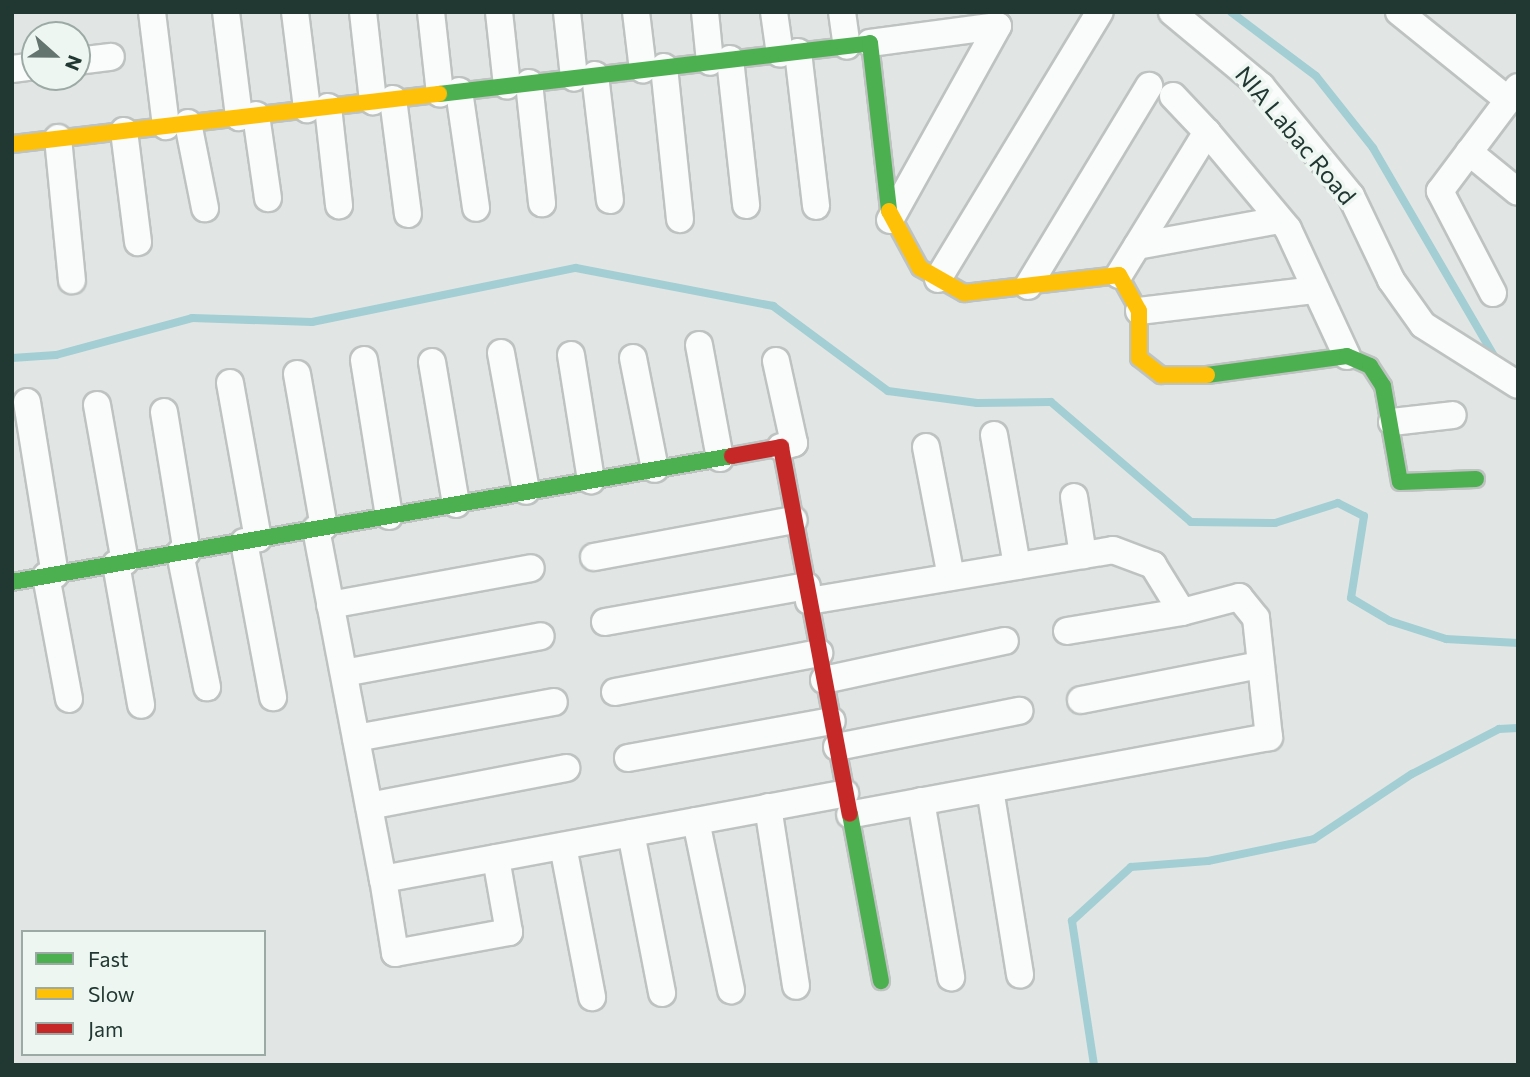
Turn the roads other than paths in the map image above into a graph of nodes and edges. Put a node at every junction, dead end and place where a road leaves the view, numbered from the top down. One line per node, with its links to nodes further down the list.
1 (152, 12): 30 (street)
2 (226, 12): 29 (street)
3 (295, 12): 28 (street)
4 (363, 12): 27 (street)
5 (431, 12): 25 (street)
6 (499, 12): 24 (street)
7 (567, 12): 23 (street)
8 (636, 12): 22 (street)
9 (705, 12): 21 (street)
10 (774, 12): 18 (street)
11 (842, 12): 17 (street)
12 (1100, 12): 52 (street)
13 (1399, 12): 26 (street)
14 (1178, 14): 68 (street, NIA Labac Road)
15 (978, 20): 16 (street); 47 (street)
16 (914, 25): 17 (street)
17 (858, 44): 18 (street); 47 (street)
18 (789, 53): 21 (street); 42 (street)
19 (111, 57): 20 (street)
20 (91, 59)
21 (720, 61): 22 (street); 41 (street)
22 (653, 69): 23 (street); 46 (street)
23 (584, 77): 24 (street); 38 (street)
24 (518, 84): 25 (street); 39 (street)
25 (450, 92): 27 (street); 44 (street)
26 (1513, 94): 35 (street)
27 (383, 100): 28 (street); 45 (street)
28 (318, 108): 29 (street); 40 (street)
29 (247, 116): 30 (street); 37 (street)
30 (177, 124): 31 (street); 43 (street)
31 (124, 131): 33 (street); 49 (street)
32 (1207, 132): 48 (street); 50 (street); 54 (street)
33 (58, 138): 34 (street); 53 (street)
34 (12, 144)
35 (1469, 152): 36 (street); 56 (street)
36 (1518, 192)
37 (268, 198)
38 (610, 200)
39 (542, 203)
40 (339, 205)
41 (746, 205)
42 (816, 206)
43 (205, 208)
44 (476, 208)
45 (408, 214)
46 (680, 219)
47 (890, 220): 52 (street)
48 (1280, 220): 50 (street); 55 (street)
49 (138, 242)
50 (1137, 246): 51 (street)
51 (1119, 275): 54 (street); 57 (street)
52 (938, 279): 54 (street)
53 (72, 280)
54 (1028, 286)
55 (1316, 290): 57 (street); 61 (street)
56 (1493, 293)
57 (1139, 311): 61 (street)
58 (699, 345): 77 (street)
59 (501, 353): 81 (street)
60 (571, 355): 80 (street)
61 (1347, 355): 73 (street)
62 (633, 358): 78 (street)
63 (364, 360): 84 (street)
64 (776, 361): 75 (street)
65 (432, 362): 83 (street)
66 (297, 374): 86 (street)
67 (230, 383): 87 (street)
68 (1518, 384)
69 (27, 402): 94 (street)
70 (97, 405): 91 (street)
71 (164, 412): 88 (street)
72 (1453, 415): 73 (street)
73 (1392, 422): 79 (street)
74 (994, 435): 92 (street)
75 (781, 447): 77 (street); 85 (street)
76 (926, 447): 95 (street)
77 (720, 457): 78 (street)
78 (654, 469): 80 (street)
79 (1476, 479)
80 (591, 480): 81 (street)
81 (526, 491): 83 (street)
82 (1074, 498): 89 (street)
83 (456, 504): 84 (street)
84 (389, 516): 86 (street)
85 (794, 520): 90 (street); 97 (street)
86 (320, 528): 87 (street); 98 (street)
87 (251, 540): 88 (street); 110 (street)
88 (183, 552): 91 (street); 108 (street)
89 (1083, 555): 92 (street); 99 (street)
90 (594, 557)
91 (121, 563): 94 (street); 114 (street)
92 (1017, 566): 95 (street)
93 (531, 568): 98 (street)
94 (50, 576): 96 (street); 111 (street)
95 (951, 577): 97 (street)
96 (12, 582)
97 (808, 594): 100 (street); 104 (street)
98 (330, 605): 106 (street)
99 (1182, 612): 101 (street); 105 (street)
100 (605, 622)
101 (1067, 631)
102 (541, 636): 106 (street)
103 (1005, 641): 107 (street)
104 (819, 653): 107 (street); 109 (street)
105 (1260, 664): 112 (street); 121 (street)
106 (344, 673): 117 (street)
107 (824, 680): 116 (street)
108 (207, 687)
109 (615, 692)
110 (273, 697)
111 (69, 699)
112 (1080, 700)
113 (554, 702): 117 (street)
114 (141, 705)
115 (1019, 710): 118 (street)
116 (832, 721): 118 (street); 119 (street)
117 (356, 738): 124 (street)
118 (837, 747): 123 (street)
119 (628, 758)
120 (566, 768): 124 (street)
121 (990, 789): 122 (street); 131 (street)
122 (921, 801): 123 (street); 132 (street)
123 (848, 804): 125 (street); 133 (street)
124 (369, 806): 130 (street)
125 (768, 807): 126 (street); 134 (street)
126 (696, 821): 127 (street); 135 (street)
127 (631, 833): 128 (street); 136 (street)
128 (563, 846): 129 (street); 137 (street)
129 (496, 858): 130 (street); 130 (street)
130 (383, 879)
131 (1020, 975)
132 (951, 977)
133 (881, 981)
134 (796, 986)
135 (731, 990)
136 (662, 993)
137 (592, 997)

